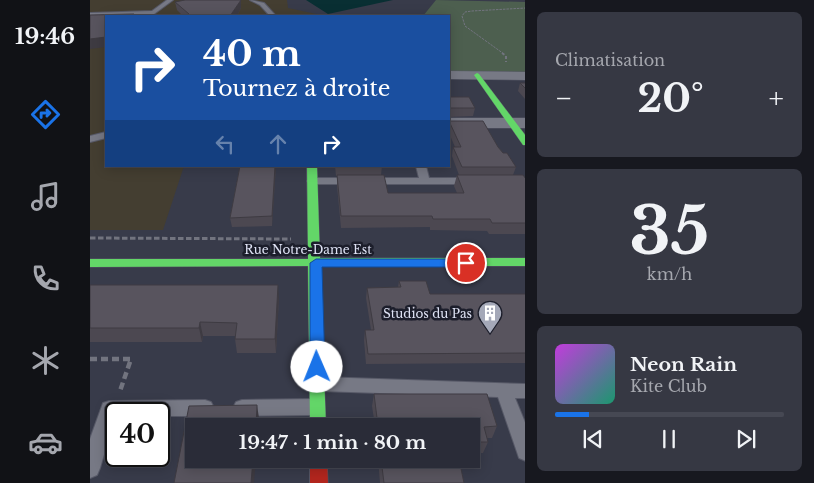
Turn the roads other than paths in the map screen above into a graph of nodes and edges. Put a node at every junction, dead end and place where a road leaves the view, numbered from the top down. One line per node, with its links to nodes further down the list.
1 (170, 0): 3 (lane)
2 (253, 0): 4 (lane)
3 (90, 15)
4 (273, 15)
5 (450, 75): 6 (street)
6 (477, 75): 7 (street); 9 (street)
7 (525, 76)
8 (450, 123): 9 (street)
9 (518, 123): 12 (street)
10 (105, 135): 11 (lane)
11 (90, 139)
12 (525, 142)
13 (312, 167): 15 (street)
14 (421, 167): 16 (lane)
15 (312, 181): 16 (lane); 20 (street)
16 (425, 181): 17 (lane)
17 (489, 181)
18 (525, 262): 20 (street, Rue Notre-Dame Est)
19 (90, 263): 20 (street, Rue Notre-Dame Est)
20 (316, 263): 21 (street)
21 (318, 384): 22 (lane); 24 (street)
22 (504, 390): 23 (lane); 26 (lane)
23 (525, 391)
24 (318, 407): 25 (street); 27 (lane)
25 (318, 418)
26 (525, 452)
27 (90, 468)
28 (319, 468): 29 (street)
29 (319, 483)

